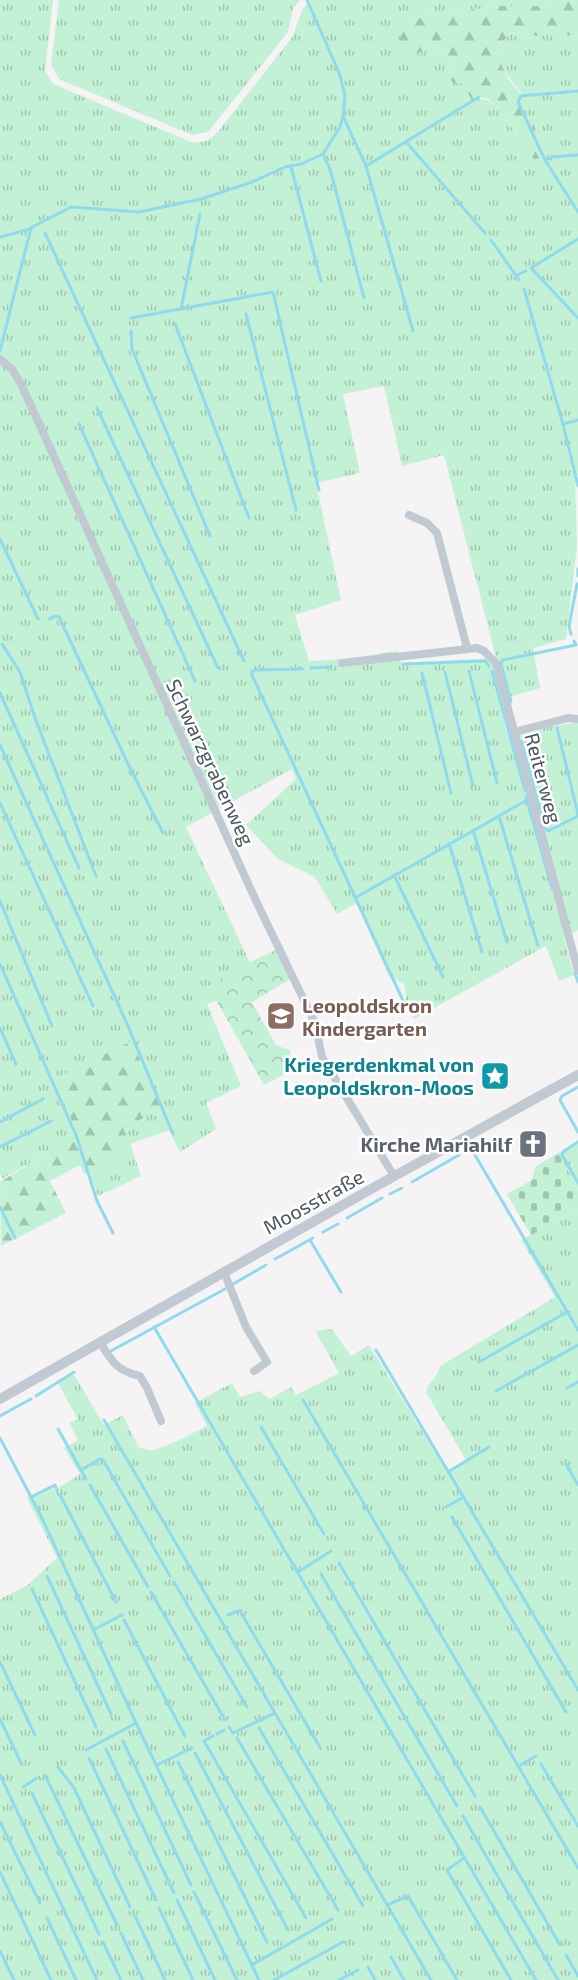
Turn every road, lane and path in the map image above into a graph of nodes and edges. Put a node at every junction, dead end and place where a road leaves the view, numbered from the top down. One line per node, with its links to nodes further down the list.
1 (1, 360): 9 (street, Schwarzgrabenweg)
2 (409, 514): 3 (street)
3 (467, 648): 4 (street); 6 (street, Reiterweg)
4 (342, 663)
5 (578, 719): 6 (street)
6 (514, 732): 7 (street, Reiterweg)
7 (578, 971)
8 (578, 1075): 9 (street, Moosstraße)
9 (394, 1176): 10 (street, Moosstraße)
10 (224, 1272): 11 (street, Moosstraße); 12 (street)
11 (100, 1342): 13 (street, Moosstraße); 14 (street)
12 (254, 1371)
13 (0, 1399)
14 (161, 1421)

